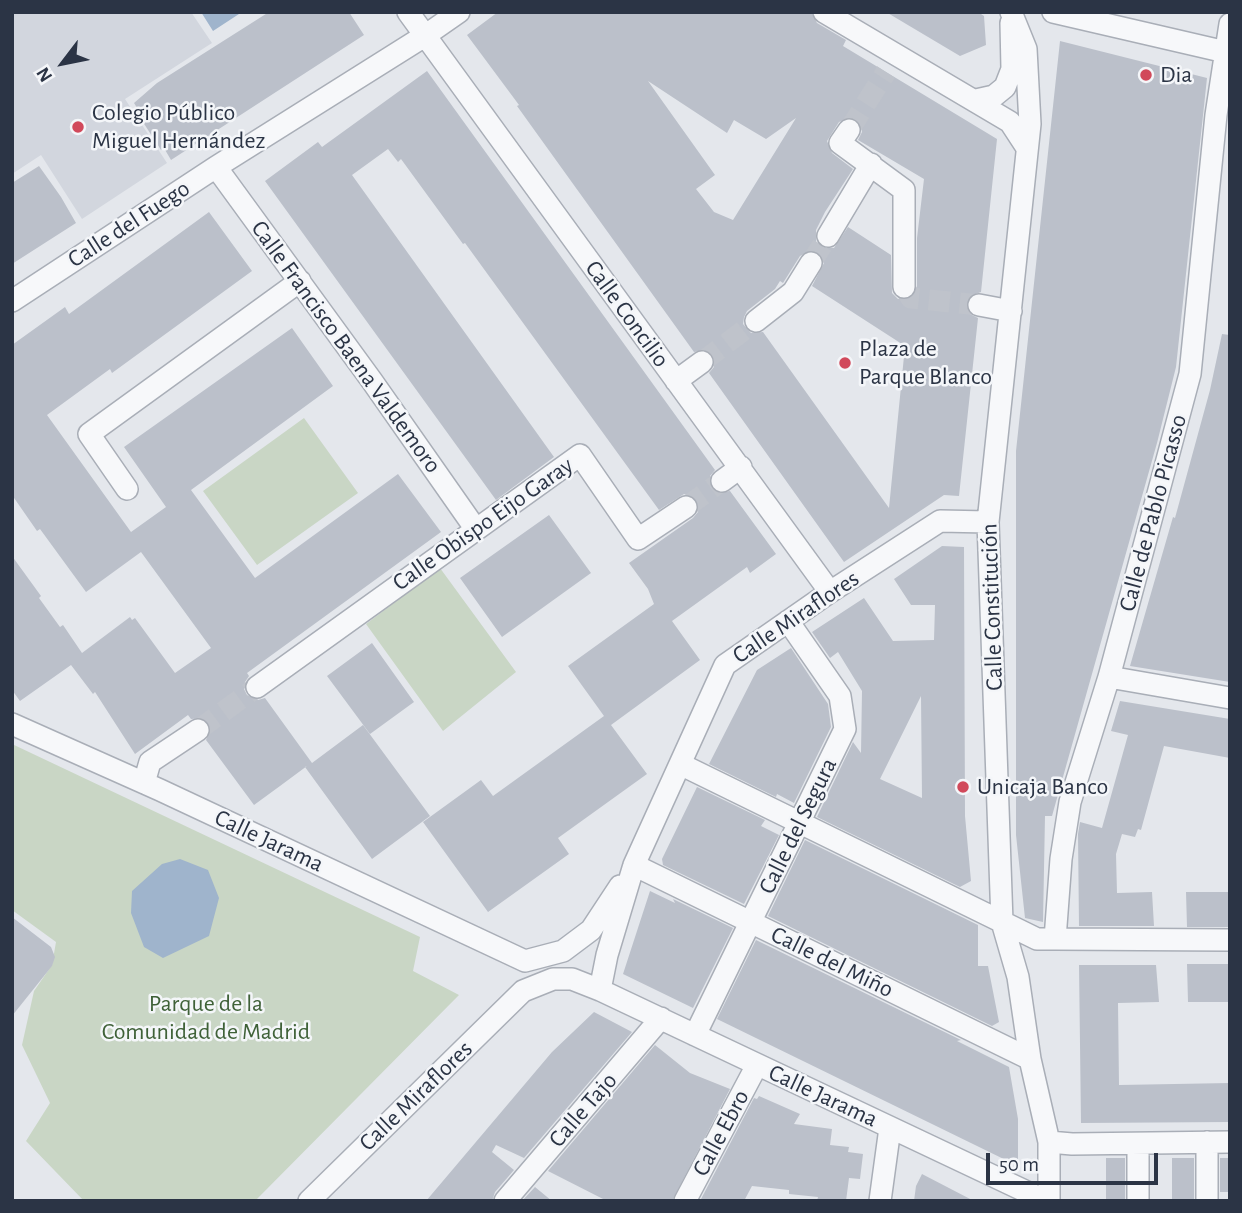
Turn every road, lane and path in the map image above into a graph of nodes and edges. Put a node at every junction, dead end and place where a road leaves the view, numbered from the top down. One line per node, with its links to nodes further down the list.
1 (408, 12): 7 (street, Calle Concilio)
2 (458, 12): 7 (street, Calle del Fuego)
3 (824, 12): 9 (street)
4 (1053, 12): 8 (street)
5 (1011, 13): 9 (street, Calle Constitución); 12 (street, Calle Constitución)
6 (1230, 24): 8 (street, Calle de Pablo Picasso)
7 (426, 35): 14 (street, Calle del Fuego); 24 (street, Calle Concilio)
8 (1227, 53): 10 (street, Calle de Pablo Picasso)
9 (975, 100): 12 (street)
10 (1223, 120): 33 (street, Calle de Pablo Picasso)
11 (849, 130): 13 (street)
12 (1027, 148): 21 (street, Calle Constitución)
13 (871, 164): 15 (street); 18 (street)
14 (216, 167): 17 (street, Calle Francisco Baena Valdemoro); 19 (street, Calle del Fuego)
15 (828, 236)
16 (811, 262): 22 (street)
17 (300, 281): 27 (street); 30 (street, Calle Francisco Baena Valdemoro)
18 (904, 287)
19 (12, 301)
20 (979, 305): 21 (street)
21 (1011, 311): 29 (street, Calle Constitución)
22 (756, 321)
23 (702, 362): 24 (street)
24 (676, 381): 25 (street, Calle Concilio)
25 (741, 467): 26 (street); 31 (street, Calle Concilio)
26 (722, 481)
27 (127, 489)
28 (687, 507): 30 (street, Calle Obispo Eijo Garay)
29 (988, 522): 31 (street, Calle Miraflores); 42 (street, Calle Constitución)
30 (475, 528): 34 (street, Calle Obispo Eijo Garay)
31 (830, 592): 32 (street, Calle Miraflores)
32 (788, 621): 38 (street, Calle Miraflores); 40 (street, Calle del Segura)
33 (1109, 677): 35 (street); 44 (street, Calle de Pablo Picasso)
34 (257, 687)
35 (1230, 698)
36 (12, 724): 39 (street, Calle Jarama)
37 (198, 730): 39 (street)
38 (680, 764): 40 (street); 41 (street, Calle Miraflores)
39 (144, 783): 46 (street, Calle Jarama)
40 (800, 822): 42 (street); 43 (street, Calle del Segura)
41 (634, 866): 43 (street, Calle del Miño); 46 (street, Calle Miraflores); 47 (street, Calle Miraflores)
42 (1002, 922): 44 (street); 52 (street, Calle Constitución)
43 (750, 923): 51 (street, Calle del Segura); 52 (street, Calle del Miño)
44 (1055, 939): 45 (street)
45 (1230, 940)
46 (525, 961): 48 (street); 49 (street)
47 (600, 990): 48 (street, Calle Miraflores); 50 (street, Calle Jarama)
48 (523, 991): 49 (street, Calle Miraflores)
49 (498, 1016): 59 (street, Calle Miraflores)
50 (661, 1018): 51 (street, Calle Jarama); 60 (street, Calle Tajo)
51 (695, 1035): 53 (street, Calle Jarama)
52 (1030, 1059): 55 (street, Calle Constitución)
53 (757, 1065): 54 (street, Calle Jarama); 61 (street, Calle Ebro)
54 (890, 1128): 62 (street); 63 (street, Calle Jarama)
55 (1049, 1142): 58 (street); 63 (street, Calle Constitución)
56 (1207, 1142): 57 (street); 58 (street); 65 (street)
57 (1230, 1142)
58 (1138, 1144): 64 (street)
59 (309, 1201)
60 (505, 1201)
61 (685, 1201)
62 (880, 1201)
63 (1048, 1201)
64 (1138, 1201)
65 (1207, 1201)

